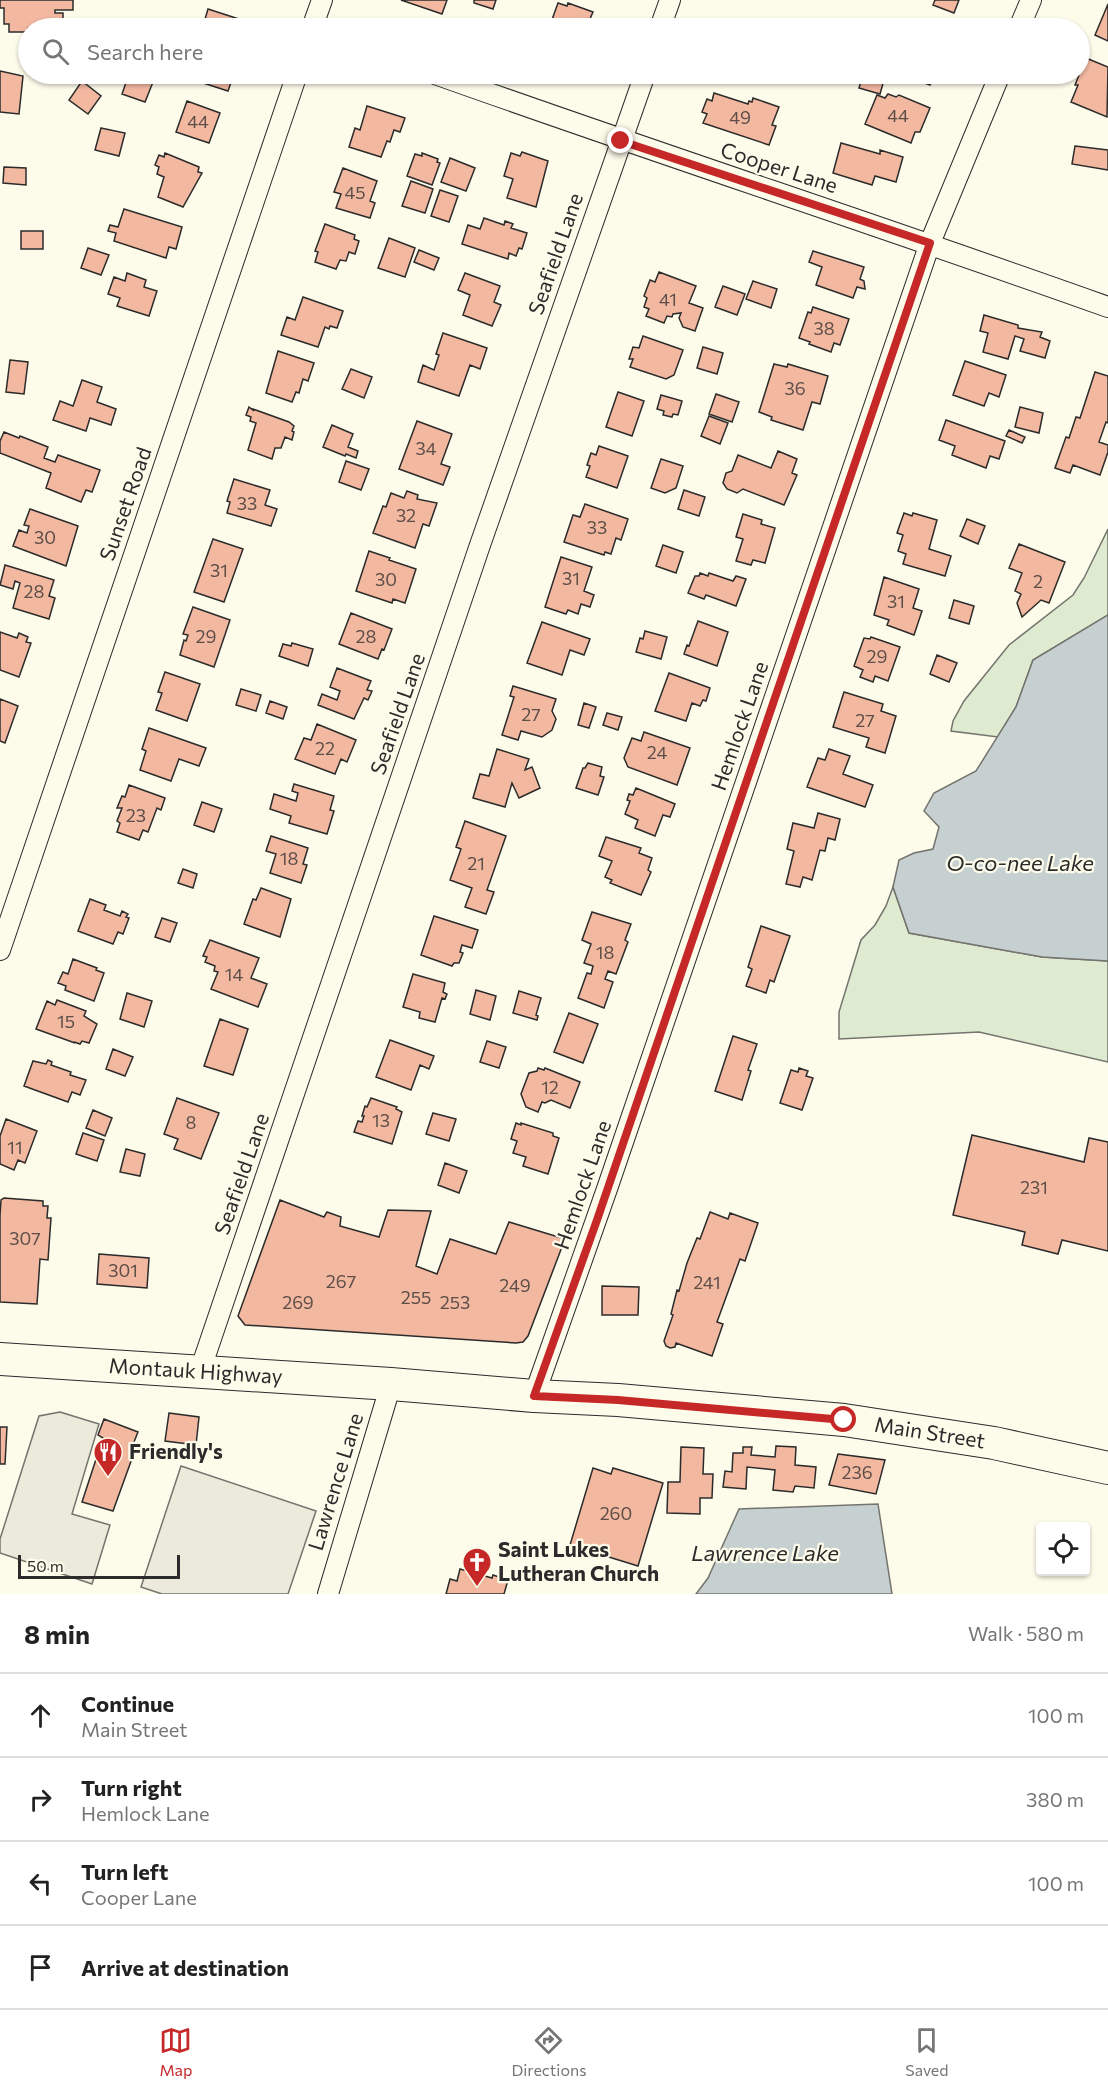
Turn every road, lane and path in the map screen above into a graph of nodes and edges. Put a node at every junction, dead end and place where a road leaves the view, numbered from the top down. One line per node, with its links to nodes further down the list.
1 (322, 0): 4 (street)
2 (670, 0): 5 (street)
3 (1031, 0): 6 (street)
4 (316, 18)
5 (664, 18)
6 (1023, 18)
7 (294, 84): 14 (street, Sunset Road)
8 (463, 84): 11 (street, Cooper Lane)
9 (641, 84): 11 (street, Seafield Lane)
10 (996, 84): 12 (street, Hemlock Lane)
11 (621, 141): 12 (street, Cooper Lane); 16 (street, Seafield Lane)
12 (930, 243): 13 (street, Cooper Lane); 18 (street, Hemlock Lane)
13 (1108, 307)
14 (0, 950)
15 (0, 1359): 16 (main road, Montauk Highway)
16 (200, 1371): 17 (main road, Montauk Highway)
17 (391, 1384): 18 (main road, Main Street); 20 (street, Lawrence Lane)
18 (534, 1396): 19 (main road, Main Street)
19 (1108, 1468)
20 (328, 1594)

